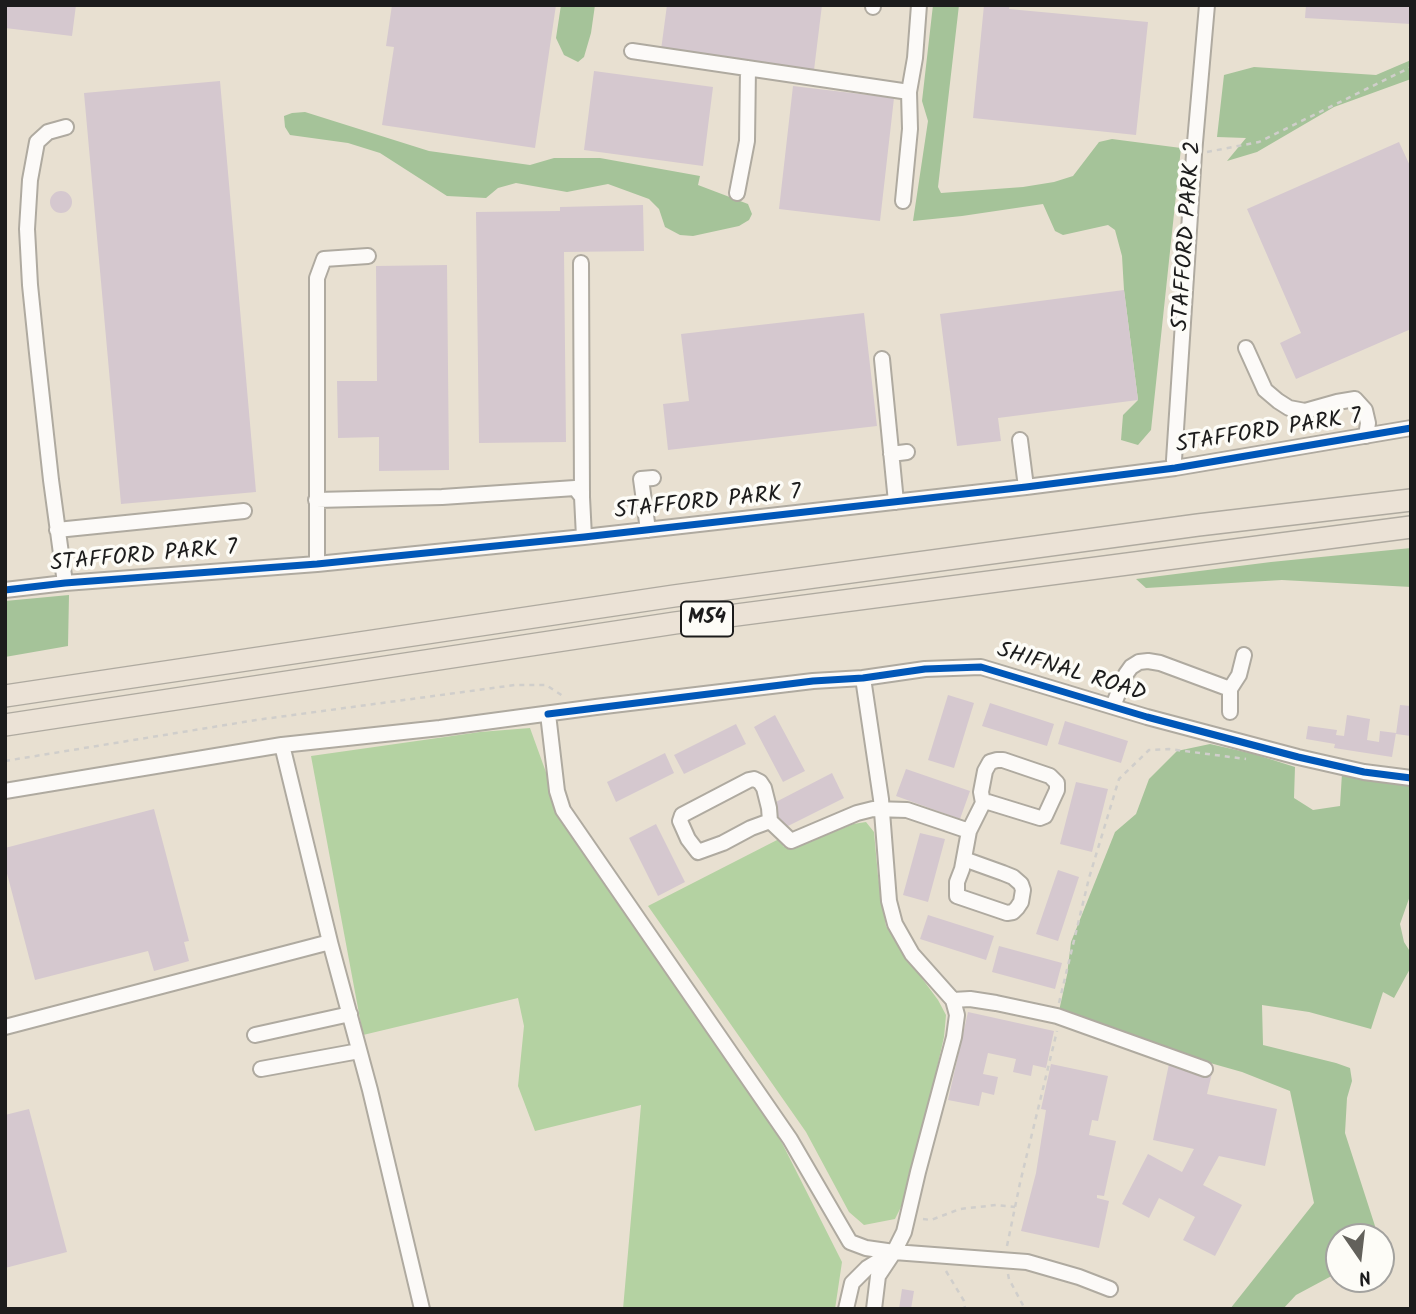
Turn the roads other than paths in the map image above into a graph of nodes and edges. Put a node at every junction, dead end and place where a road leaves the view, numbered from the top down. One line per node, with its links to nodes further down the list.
1 (919, 5): 5 (street)
2 (1207, 5): 18 (street, STAFFORD PARK 2)
3 (632, 51): 4 (street)
4 (748, 68): 5 (street); 7 (street)
5 (909, 92): 8 (street)
6 (66, 127): 27 (street)
7 (737, 193)
8 (903, 201)
9 (368, 256): 22 (street)
10 (581, 264): 21 (street)
11 (1246, 348): 14 (street)
12 (882, 359): 17 (street)
13 (1411, 428): 14 (street, STAFFORD PARK 7)
14 (1366, 436): 18 (street, STAFFORD PARK 7)
15 (1020, 440): 20 (street)
16 (907, 452): 17 (street)
17 (891, 454): 24 (street)
18 (1175, 468): 20 (street, STAFFORD PARK 7)
19 (653, 478): 28 (street)
20 (1026, 487): 24 (street, STAFFORD PARK 7)
21 (582, 497): 22 (street); 29 (street)
22 (316, 500): 30 (street)
23 (1411, 500): 36 (highway, M54)
24 (896, 502): 28 (street, STAFFORD PARK 7)
25 (244, 511): 27 (street)
26 (1411, 527): 40 (highway, M54)
27 (57, 530): 31 (street)
28 (648, 530): 29 (street, STAFFORD PARK 7)
29 (584, 537): 30 (street, STAFFORD PARK 7)
30 (317, 564): 31 (street, STAFFORD PARK 7)
31 (65, 583): 32 (street, STAFFORD PARK 7)
32 (5, 590)
33 (1244, 655): 35 (street)
34 (863, 678): 37 (street, SHIFNAL ROAD); 39 (street, SHIFNAL ROAD); 45 (street)
35 (1230, 689): 37 (street); 38 (street)
36 (5, 696)
37 (1113, 706): 42 (street, SHIFNAL ROAD)
38 (1230, 712)
39 (548, 713): 41 (street, SHIFNAL ROAD); 57 (street)
40 (5, 725)
41 (282, 746): 43 (street, SHIFNAL ROAD); 49 (street)
42 (1411, 778)
43 (5, 791)
44 (983, 803): 44 (street); 47 (street)
45 (881, 810): 46 (street); 47 (street); 50 (street)
46 (770, 821): 46 (street)
47 (969, 831): 48 (street)
48 (964, 859): 48 (street)
49 (330, 942): 51 (street); 52 (street)
50 (953, 1000): 56 (street); 57 (street)
51 (350, 1014): 53 (street); 54 (street)
52 (5, 1027)
53 (255, 1035)
54 (359, 1051): 55 (street); 59 (street)
55 (261, 1069)
56 (1205, 1069)
57 (894, 1252): 58 (street); 60 (street); 61 (street)
58 (1110, 1289)
59 (422, 1309)
60 (846, 1309)
61 (874, 1309)

